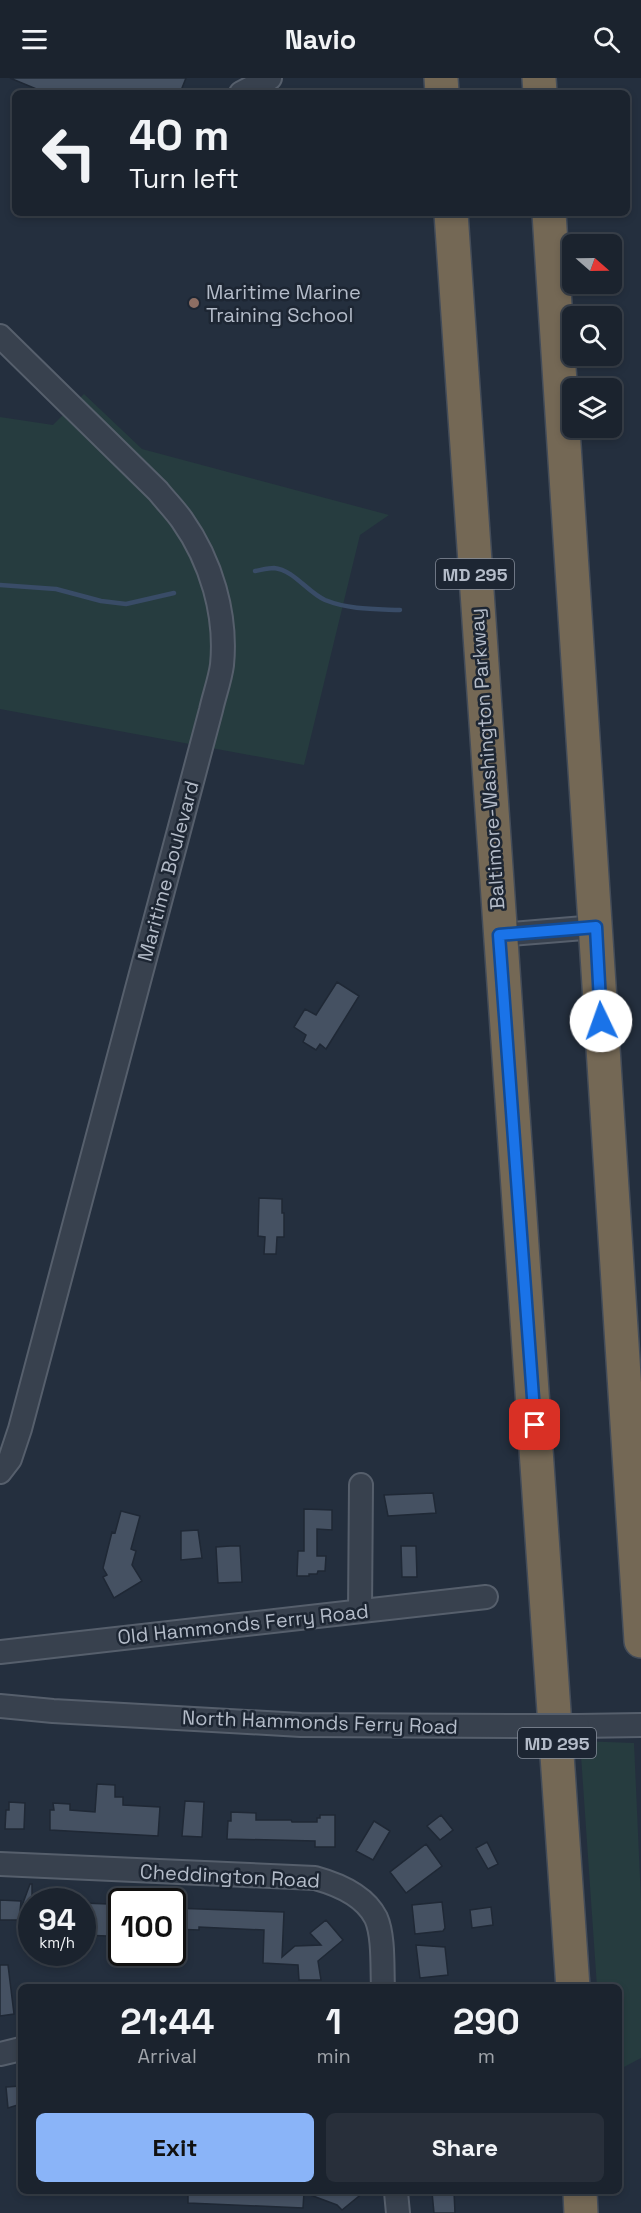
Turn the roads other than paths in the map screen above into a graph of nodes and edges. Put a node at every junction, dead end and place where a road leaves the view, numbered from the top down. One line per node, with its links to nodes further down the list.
1 (270, 78): 2 (street)
2 (247, 90)
3 (451, 216): 7 (highway, Baltimore-Washington Parkway / MD 295)
4 (549, 216): 6 (highway)
5 (0, 336): 8 (street, Maritime Boulevard)
6 (596, 927): 7 (street); 12 (highway)
7 (499, 935): 18 (highway, Baltimore-Washington Parkway / MD 295)
8 (0, 1472)
9 (361, 1485): 11 (street)
10 (486, 1597): 11 (street, Old Hammonds Ferry Road)
11 (360, 1611): 13 (street, Old Hammonds Ferry Road)
12 (641, 1641)
13 (0, 1652)
14 (0, 1706): 15 (street, North Hammonds Ferry Road, bridge)
15 (636, 1725)
16 (0, 1864): 17 (street, Cheddington Road)
17 (384, 1984)
18 (573, 1984)
19 (18, 2050): 20 (street)
20 (0, 2054)
21 (396, 2194): 23 (street)
22 (579, 2194): 24 (highway)
23 (398, 2213)
24 (580, 2213)

